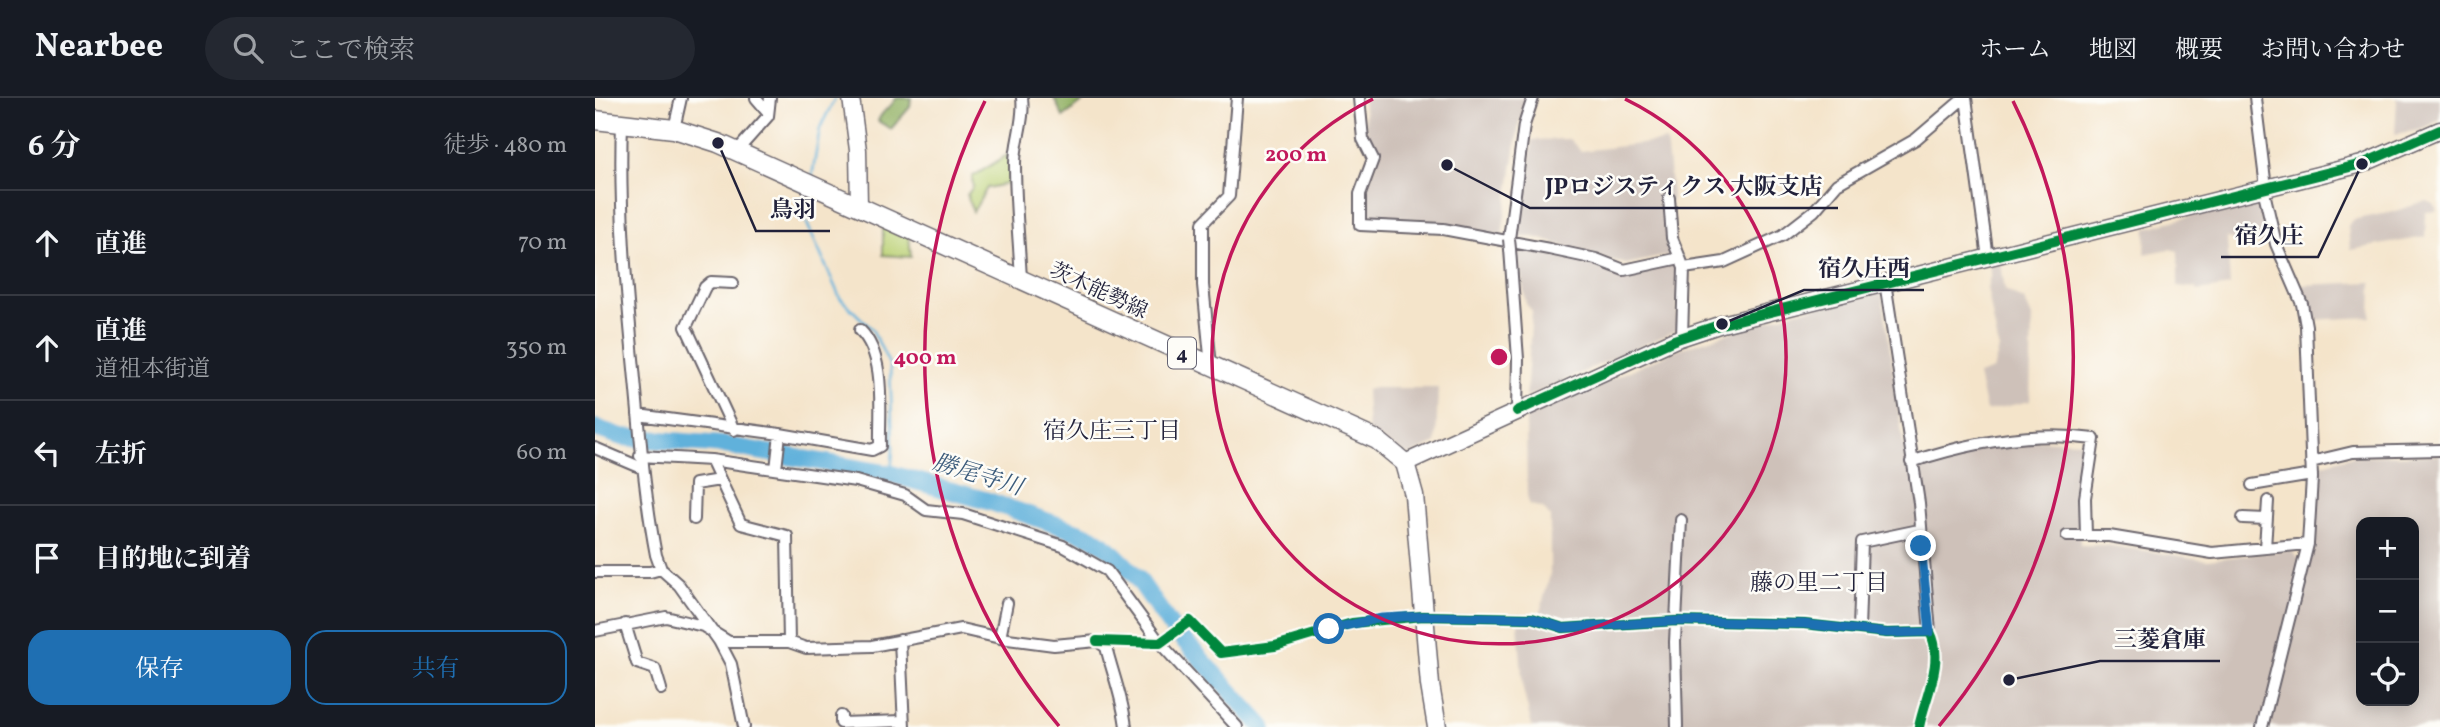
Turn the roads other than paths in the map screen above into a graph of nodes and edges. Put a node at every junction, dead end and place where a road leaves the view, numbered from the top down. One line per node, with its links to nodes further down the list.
1 (681, 98): 14 (street)
2 (756, 98): 11 (street)
3 (770, 98): 11 (street)
4 (851, 98): 19 (street)
5 (1022, 98): 22 (street)
6 (1237, 98): 27 (street)
7 (1359, 98): 21 (street)
8 (1533, 98): 28 (street)
9 (1965, 98): 20 (street); 21 (street)
10 (2255, 98): 17 (street)
11 (768, 112): 16 (street)
12 (595, 120): 13 (main road, 茨木能勢線 / 4)
13 (622, 123): 14 (main road, 茨木能勢線 / 4); 29 (street)
14 (674, 129): 16 (main road, 茨木能勢線 / 4)
15 (2440, 130): 17 (street)
16 (736, 152): 19 (main road, 茨木能勢線 / 4)
17 (2265, 188): 20 (street); 37 (street)
18 (1669, 198): 21 (street)
19 (859, 206): 22 (main road, 茨木能勢線 / 4)
20 (1988, 258): 23 (street)
21 (1682, 263): 26 (street)
22 (1021, 279): 27 (main road, 茨木能勢線 / 4)
23 (1885, 282): 26 (street); 36 (street)
24 (733, 283): 30 (street)
25 (860, 330): 31 (street)
26 (1682, 337): 28 (street)
27 (1210, 366): 38 (main road, 茨木能勢線 / 4)
28 (1517, 411): 38 (street)
29 (638, 415): 30 (street); 34 (street)
30 (734, 429): 31 (street)
31 (780, 434): 40 (street)
32 (595, 448): 39 (street)
33 (2440, 450): 37 (street)
34 (640, 456): 35 (street); 39 (street)
35 (711, 460): 40 (street); 42 (street)
36 (1911, 462): 49 (street); 51 (street)
37 (2311, 462): 41 (street)
38 (1405, 463): 57 (main road)
39 (642, 468): 54 (street)
40 (776, 469): 68 (street)
41 (2312, 475): 43 (street); 52 (street)
42 (720, 480): 46 (street); 67 (street)
43 (2252, 485)
44 (2268, 500): 47 (street)
45 (2243, 518): 47 (street)
46 (694, 519)
47 (2266, 519): 53 (street)
48 (1681, 520): 58 (street)
49 (1919, 530): 60 (street); 62 (street)
50 (2067, 536): 51 (street)
51 (2086, 536): 53 (street)
52 (2308, 544): 53 (street); 78 (street)
53 (2265, 548)
54 (661, 569): 55 (street); 63 (street)
55 (595, 572)
56 (1007, 603): 64 (street)
57 (1423, 616): 58 (street); 68 (street); 75 (main road)
58 (1676, 621): 60 (street); 76 (street)
59 (625, 624): 61 (street); 63 (street); 69 (street)
60 (1859, 629): 62 (street)
61 (595, 631)
62 (1930, 632): 77 (street)
63 (714, 634): 67 (street); 72 (street)
64 (1000, 638): 65 (street); 66 (street)
65 (900, 640): 67 (street); 71 (street)
66 (1097, 641): 68 (street); 73 (street)
67 (789, 642)
68 (1160, 643): 74 (street)
69 (661, 689)
70 (841, 716): 71 (street)
71 (904, 724)
72 (744, 727)
73 (1126, 727)
74 (1237, 727)
75 (1437, 727)
76 (1677, 727)
77 (1919, 727)
78 (2262, 727)

